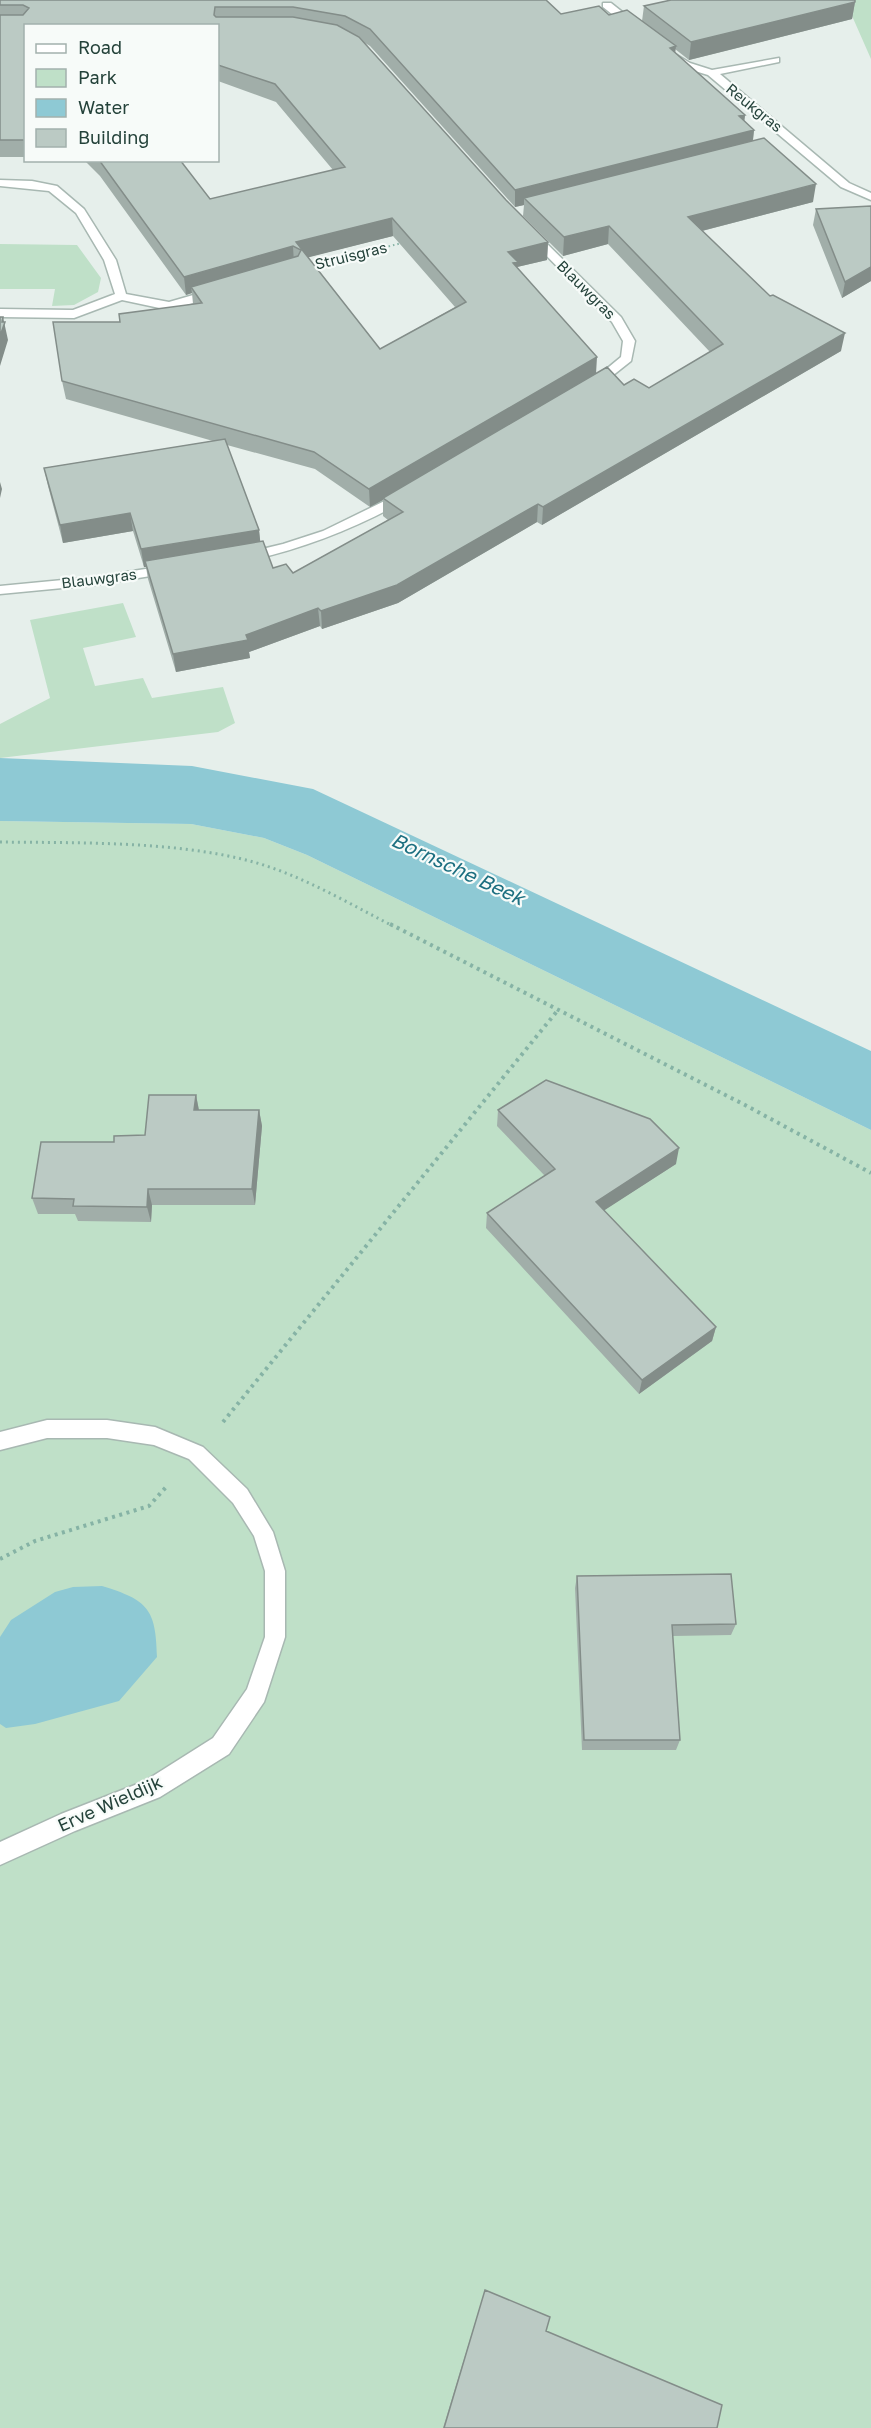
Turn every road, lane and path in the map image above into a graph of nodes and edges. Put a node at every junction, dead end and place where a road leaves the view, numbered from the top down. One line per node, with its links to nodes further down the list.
1 (607, 5): 2 (street)
2 (642, 32)
3 (660, 45): 5 (street, Reukgras)
4 (776, 60): 5 (street, Reukgras)
5 (712, 73): 7 (street, Reukgras)
6 (0, 183): 12 (street)
7 (871, 197)
8 (519, 222): 14 (street, Blauwgras)
9 (411, 240): 10 (path, Struisgras)
10 (303, 268)
11 (226, 289): 12 (street)
12 (121, 296): 13 (street)
13 (0, 313)
14 (584, 391)
15 (412, 491): 16 (street)
16 (238, 559)
17 (183, 567): 18 (street, Blauwgras)
18 (0, 590)
19 (0, 842): 20 (path)
20 (558, 1010): 21 (path); 23 (path)
21 (871, 1173)
22 (0, 1441): 23 (street, Erve Wieldijk)
23 (196, 1453): 24 (path); 25 (street, Erve Wieldijk)
24 (0, 1559)
25 (0, 1854)

